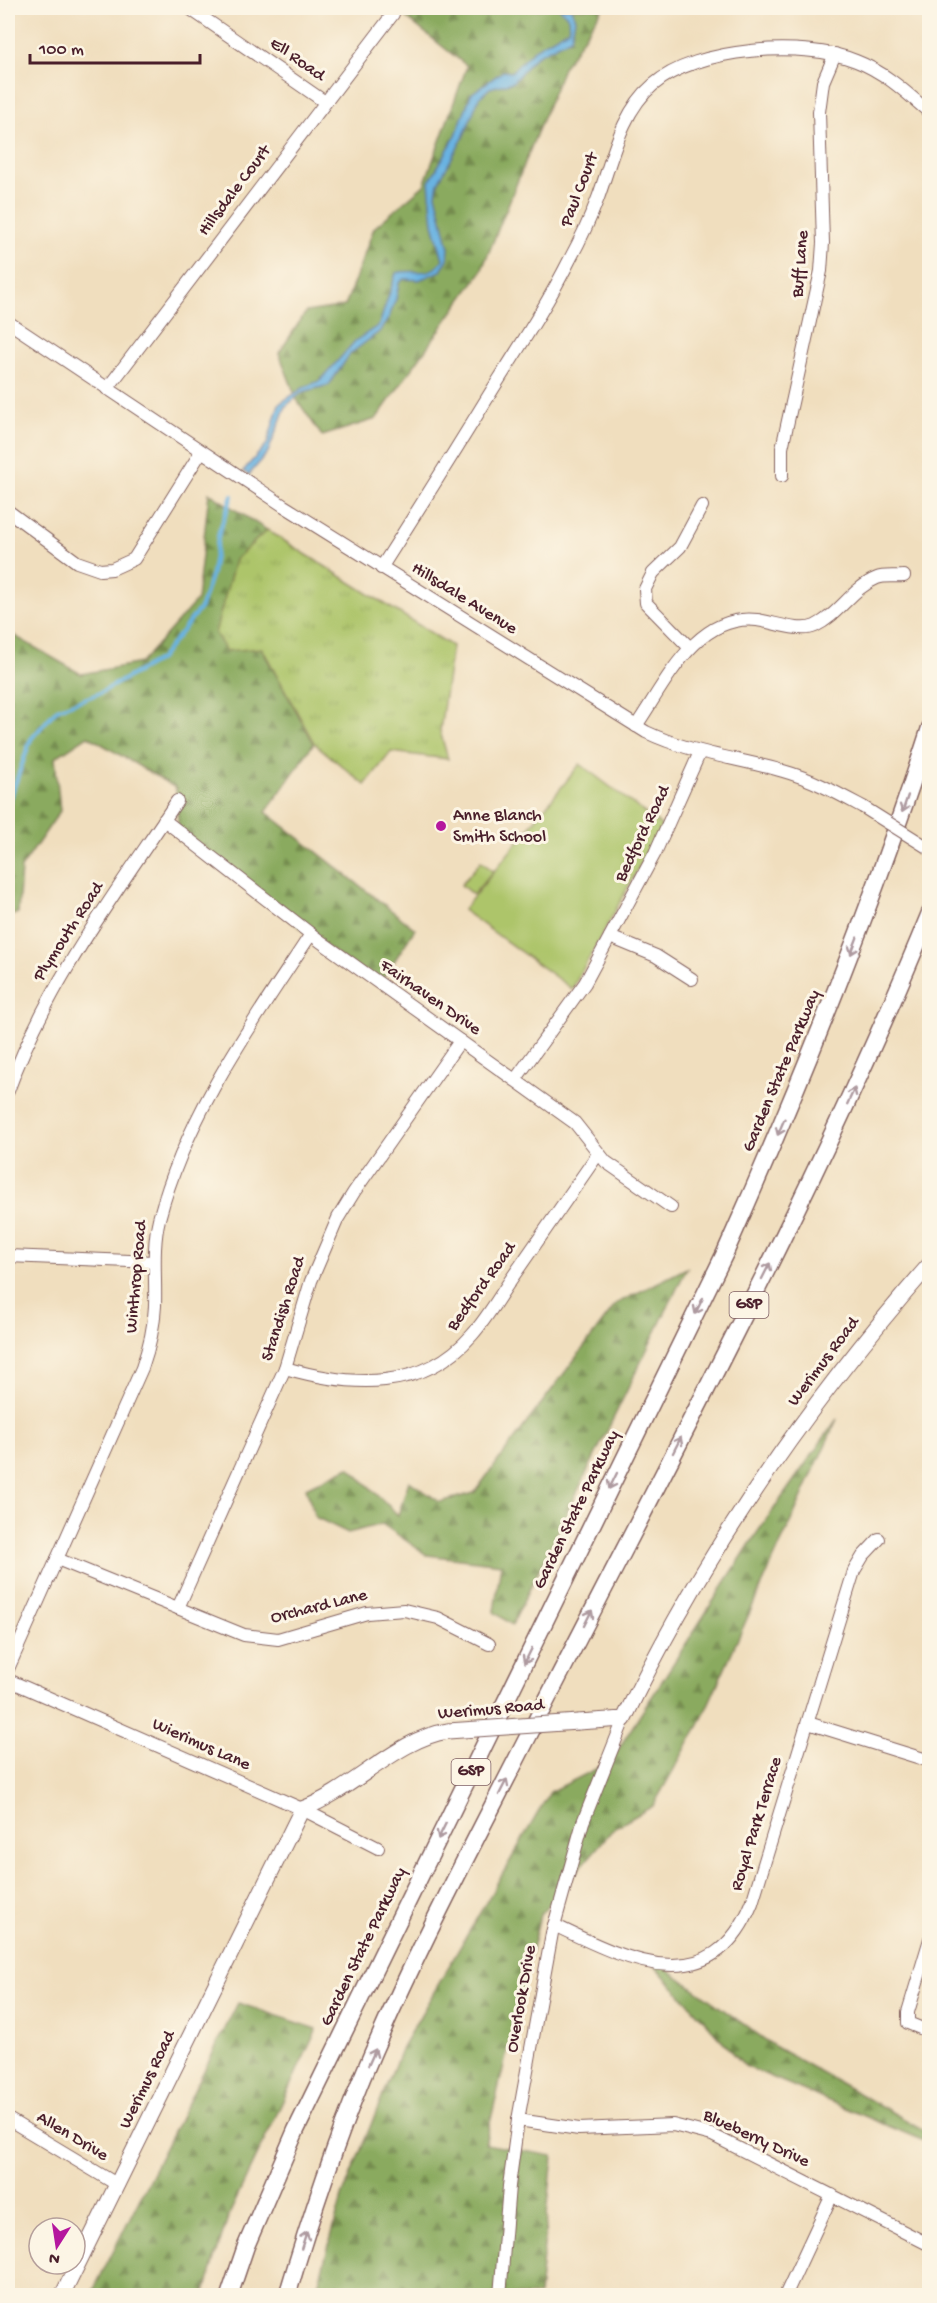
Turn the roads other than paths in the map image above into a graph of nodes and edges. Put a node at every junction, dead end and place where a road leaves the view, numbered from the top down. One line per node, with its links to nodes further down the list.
1 (189, 8): 4 (street, Ell Road)
2 (393, 14): 4 (street, Hillsdale Court)
3 (835, 54): 5 (street, Paul Court); 9 (street, Buff Lane); 12 (street, Paul Court)
4 (326, 102): 7 (street, Hillsdale Court)
5 (930, 113)
6 (8, 322): 7 (street, Hillsdale Avenue)
7 (107, 389): 8 (street, Hillsdale Avenue)
8 (201, 452): 11 (street); 12 (street, Hillsdale Avenue)
9 (782, 476)
10 (702, 506): 14 (street)
11 (8, 511)
12 (381, 568): 15 (street, Hillsdale Avenue)
13 (904, 576): 14 (street)
14 (690, 648): 15 (street)
15 (636, 726): 17 (street, Hillsdale Avenue)
16 (930, 728): 54 (highway, Garden State Parkway / GSP, one-way to 54)
17 (700, 752): 20 (street, Hillsdale Avenue, bridge); 23 (street, Bedford Road)
18 (177, 801): 19 (street, Plymouth Road)
19 (164, 820): 22 (street, Fairhaven Drive); 27 (street, Plymouth Road)
20 (930, 849)
21 (930, 913): 55 (highway, GSP, one-way to 21)
22 (311, 934): 25 (street, Fairhaven Drive); 31 (street, Winthrop Road)
23 (610, 937): 24 (street); 26 (street, Bedford Road)
24 (692, 979)
25 (460, 1041): 26 (street, Fairhaven Drive); 33 (street, Standish Road)
26 (515, 1080): 28 (street, Fairhaven Drive)
27 (8, 1091)
28 (598, 1154): 29 (street, Fairhaven Drive); 33 (street, Bedford Road)
29 (671, 1207)
30 (8, 1256): 31 (street)
31 (154, 1262): 35 (street, Winthrop Road)
32 (930, 1264): 40 (main road, Werimus Road)
33 (285, 1368): 36 (street, Standish Road)
34 (879, 1539): 41 (street, Royal Park Terrace)
35 (57, 1559): 36 (street, Orchard Lane); 38 (street, Winthrop Road)
36 (178, 1608): 37 (street, Orchard Lane)
37 (489, 1644)
38 (8, 1669)
39 (8, 1680): 43 (street, Wierimus Lane)
40 (624, 1719): 43 (main road, Werimus Road, bridge); 45 (street, Overlook Drive)
41 (808, 1723): 42 (street); 45 (street, Royal Park Terrace)
42 (930, 1761)
43 (302, 1809): 44 (street, Wierimus Lane); 50 (main road, Werimus Road)
44 (378, 1848)
45 (554, 1925): 49 (street, Overlook Drive)
46 (930, 1939): 47 (street)
47 (930, 2032)
48 (8, 2119): 50 (street, Allen Drive)
49 (518, 2120): 51 (street, Blueberry Drive); 56 (street, Overlook Drive)
50 (118, 2185): 53 (main road, Werimus Road)
51 (831, 2195): 52 (street, Blueberry Drive); 57 (street)
52 (930, 2245)
53 (62, 2295)
54 (229, 2295)
55 (287, 2295)
56 (500, 2295)
57 (785, 2295)

